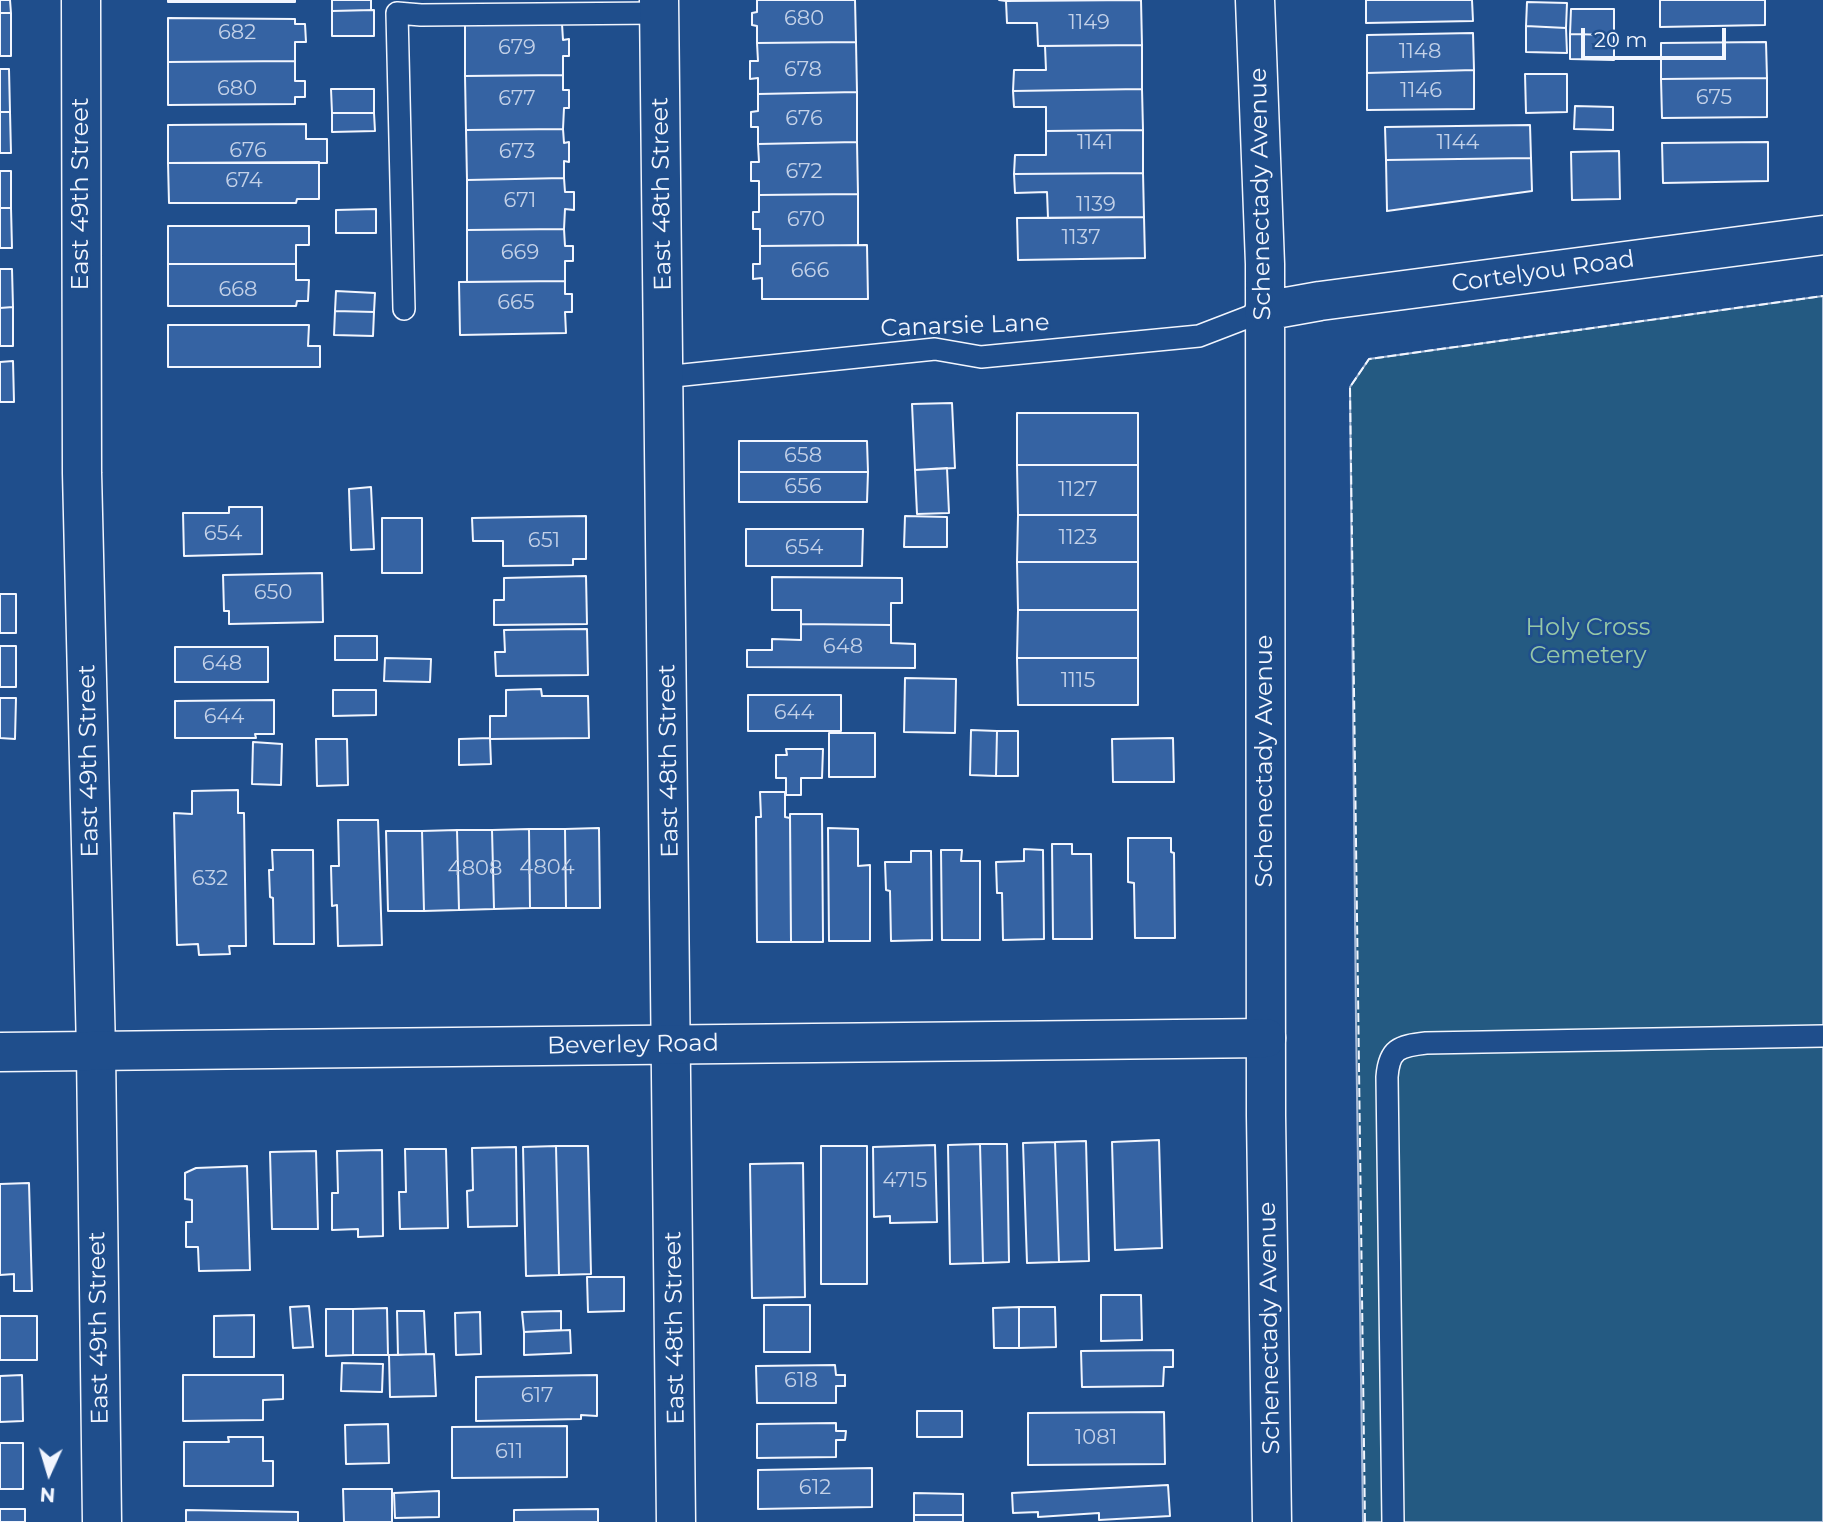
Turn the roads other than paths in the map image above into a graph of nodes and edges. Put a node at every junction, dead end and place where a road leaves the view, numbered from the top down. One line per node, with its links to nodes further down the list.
1 (81, 0): 12 (street, East 49th Street)
2 (1255, 0): 7 (street, Schenectady Avenue)
3 (397, 6): 4 (lane); 6 (lane)
4 (659, 6): 8 (street, East 48th Street)
5 (1823, 235): 7 (street, Cortelyou Road)
6 (404, 309)
7 (1264, 311): 8 (lane, Canarsie Lane); 10 (street, Schenectady Avenue)
8 (664, 377): 11 (street, East 48th Street)
9 (1823, 1036): 17 (lane)
10 (1266, 1038): 11 (street, Beverley Road); 16 (street, Schenectady Avenue)
11 (672, 1045): 12 (street, Beverley Road); 15 (street, East 48th Street)
12 (96, 1051): 13 (street, Beverley Road); 14 (street, East 49th Street)
13 (0, 1052)
14 (102, 1522)
15 (676, 1522)
16 (1272, 1522)
17 (1394, 1522)

